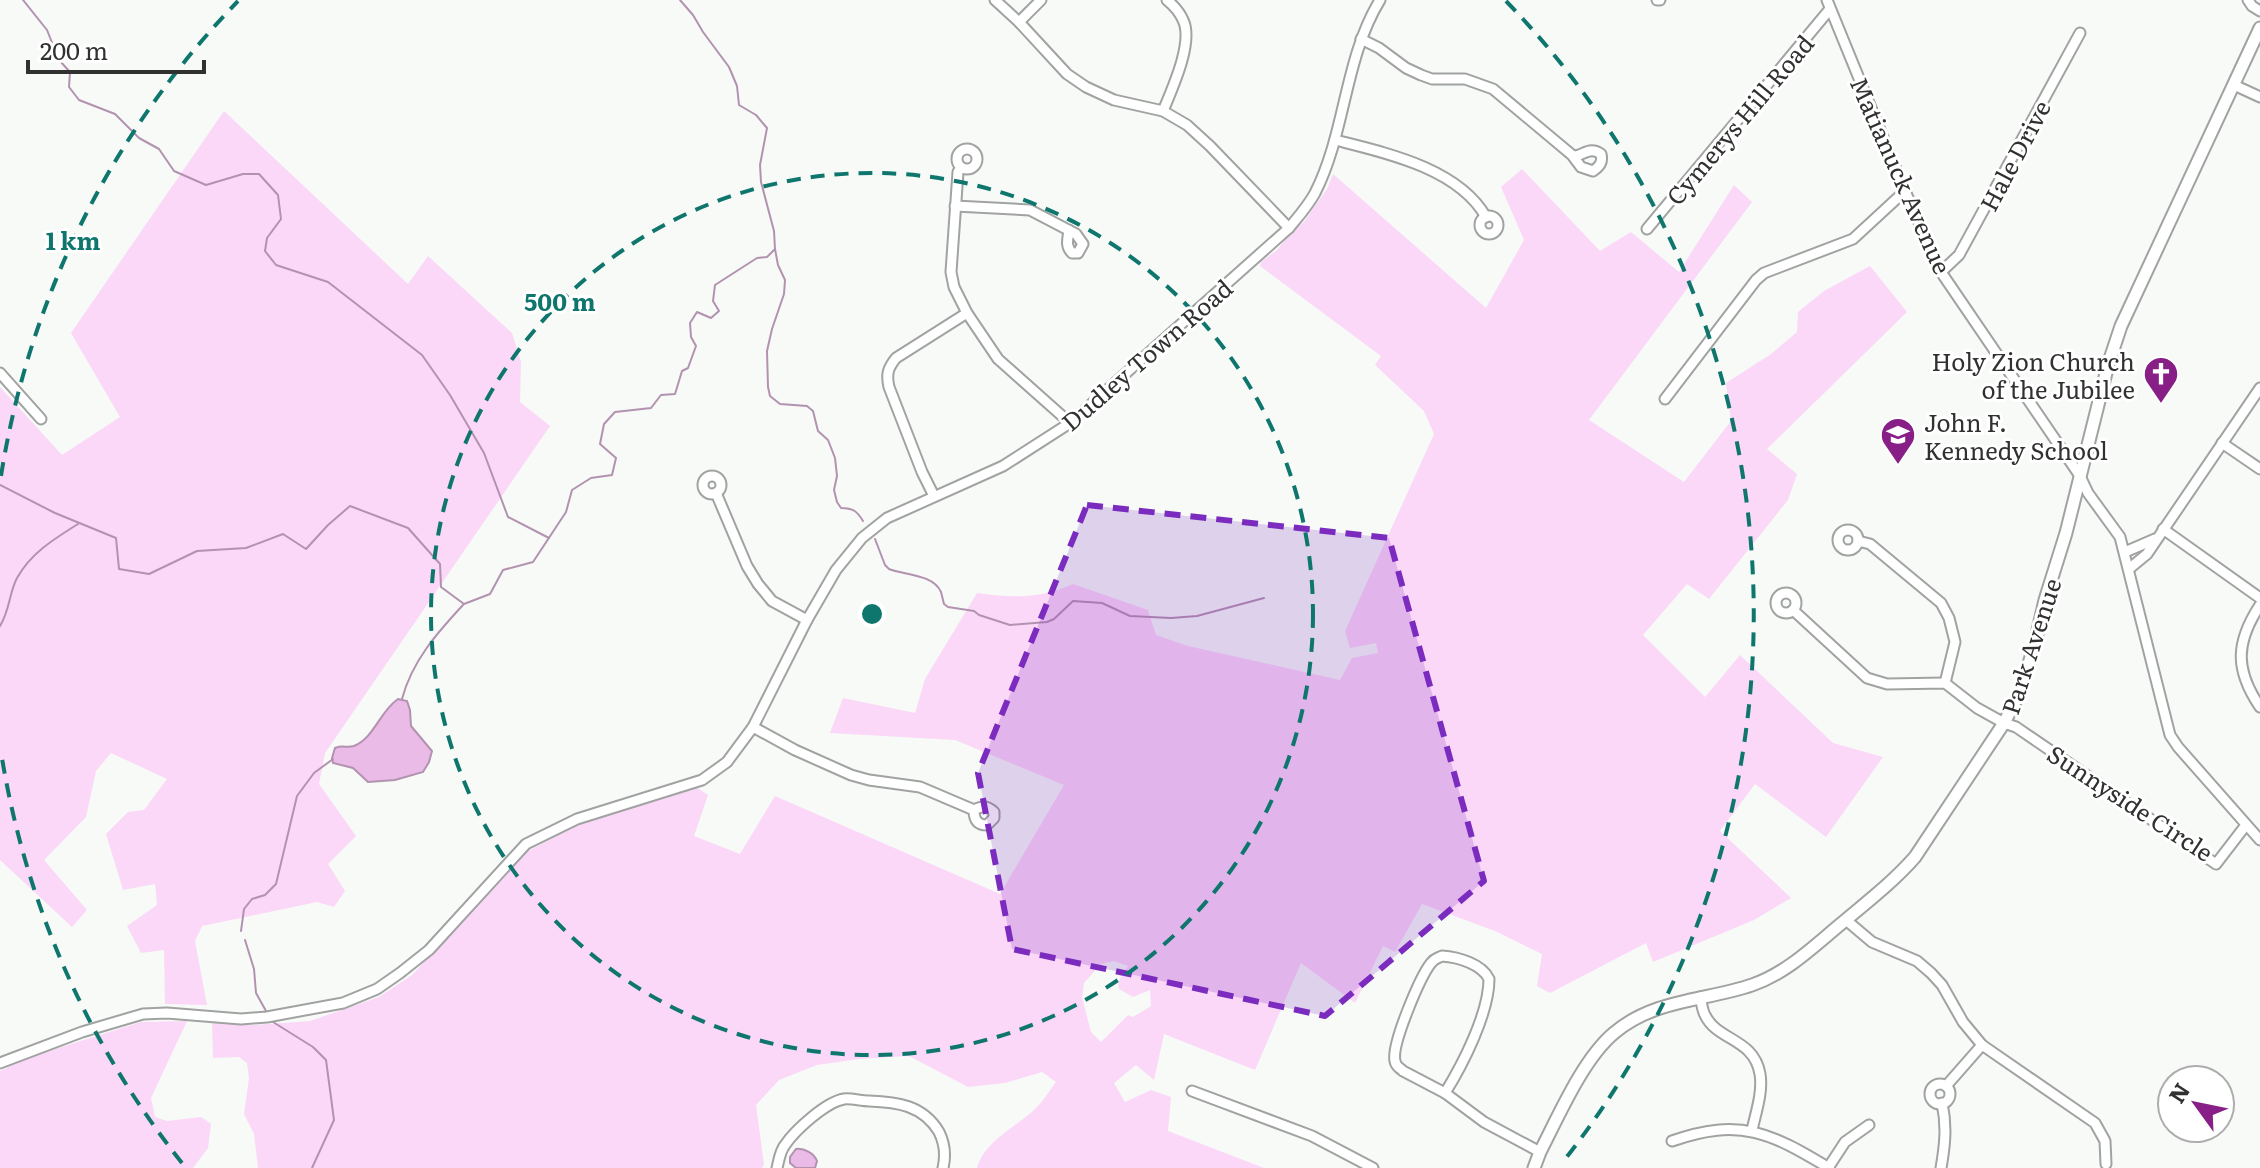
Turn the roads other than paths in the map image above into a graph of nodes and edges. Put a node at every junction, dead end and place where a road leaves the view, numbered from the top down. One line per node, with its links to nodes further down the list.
1 (995, 0): 8 (street)
2 (1041, 0): 8 (street)
3 (1167, 0): 14 (street)
4 (1380, 0): 11 (street, Dudley Town Road)
5 (2248, 0): 7 (street)
6 (1829, 4): 18 (street, Matianuck Avenue); 22 (street, Cymerys Hill Road)
7 (2260, 11)
8 (1019, 22): 14 (street)
9 (2260, 28): 12 (main road, Park Avenue)
10 (2080, 33): 24 (street, Hale Drive)
11 (1361, 39): 15 (street, Dudley Town Road); 16 (street)
12 (2234, 85): 13 (street); 33 (main road, Park Avenue)
13 (2260, 97)
14 (1163, 111): 21 (street)
15 (1335, 140): 20 (street); 21 (street, Dudley Town Road)
16 (1572, 155)
17 (961, 167): 19 (street)
18 (1905, 191): 24 (street, Matianuck Avenue); 28 (street)
19 (955, 206): 23 (street); 25 (street)
20 (1486, 217)
21 (1289, 228): 30 (street, Dudley Town Road)
22 (1647, 229)
23 (1069, 230)
24 (1941, 272): 33 (street, Matianuck Avenue)
25 (967, 313): 30 (street); 35 (street)
26 (0, 373): 29 (street)
27 (2260, 388): 31 (street)
28 (1665, 399)
29 (41, 419)
30 (1070, 423): 35 (street, Dudley Town Road)
31 (2222, 443): 32 (street); 36 (street)
32 (2260, 469)
33 (2080, 476): 39 (street, Matianuck Avenue); 47 (main road, Park Avenue)
34 (716, 493): 44 (street)
35 (934, 496): 44 (street, Dudley Town Road)
36 (2163, 529): 37 (street); 41 (street)
37 (2155, 539): 39 (street); 40 (street)
38 (1858, 541): 45 (street)
39 (2125, 552): 40 (street, Matianuck Avenue)
40 (2130, 568): 50 (street, Matianuck Avenue)
41 (2260, 598)
42 (2260, 605): 46 (street)
43 (1793, 610): 45 (street)
44 (807, 620): 48 (street, Dudley Town Road)
45 (1945, 683): 47 (street)
46 (2260, 707)
47 (2004, 723): 50 (street, Sunnyside Circle); 52 (main road, Park Avenue)
48 (753, 727): 49 (street); 55 (street, Dudley Town Road)
49 (974, 810)
50 (2246, 825): 51 (street, Matianuck Avenue)
51 (2260, 840)
52 (1846, 920): 53 (main road, Park Avenue); 54 (street)
53 (1700, 997): 61 (street); 63 (main road, Park Avenue)
54 (1982, 1045): 56 (street); 64 (street)
55 (0, 1063)
56 (1946, 1086): 59 (street); 59 (street)
57 (1192, 1091): 67 (street)
58 (1445, 1093): 58 (street); 63 (street)
59 (1942, 1103): 70 (street)
60 (1869, 1125): 69 (street)
61 (1752, 1130): 62 (street); 69 (street)
62 (1672, 1141)
63 (1540, 1152): 68 (main road, Park Avenue)
64 (2107, 1167)
65 (777, 1168): 66 (street)
66 (943, 1168)
67 (1373, 1168)
68 (1534, 1168)
69 (1829, 1168)
70 (1941, 1168)

